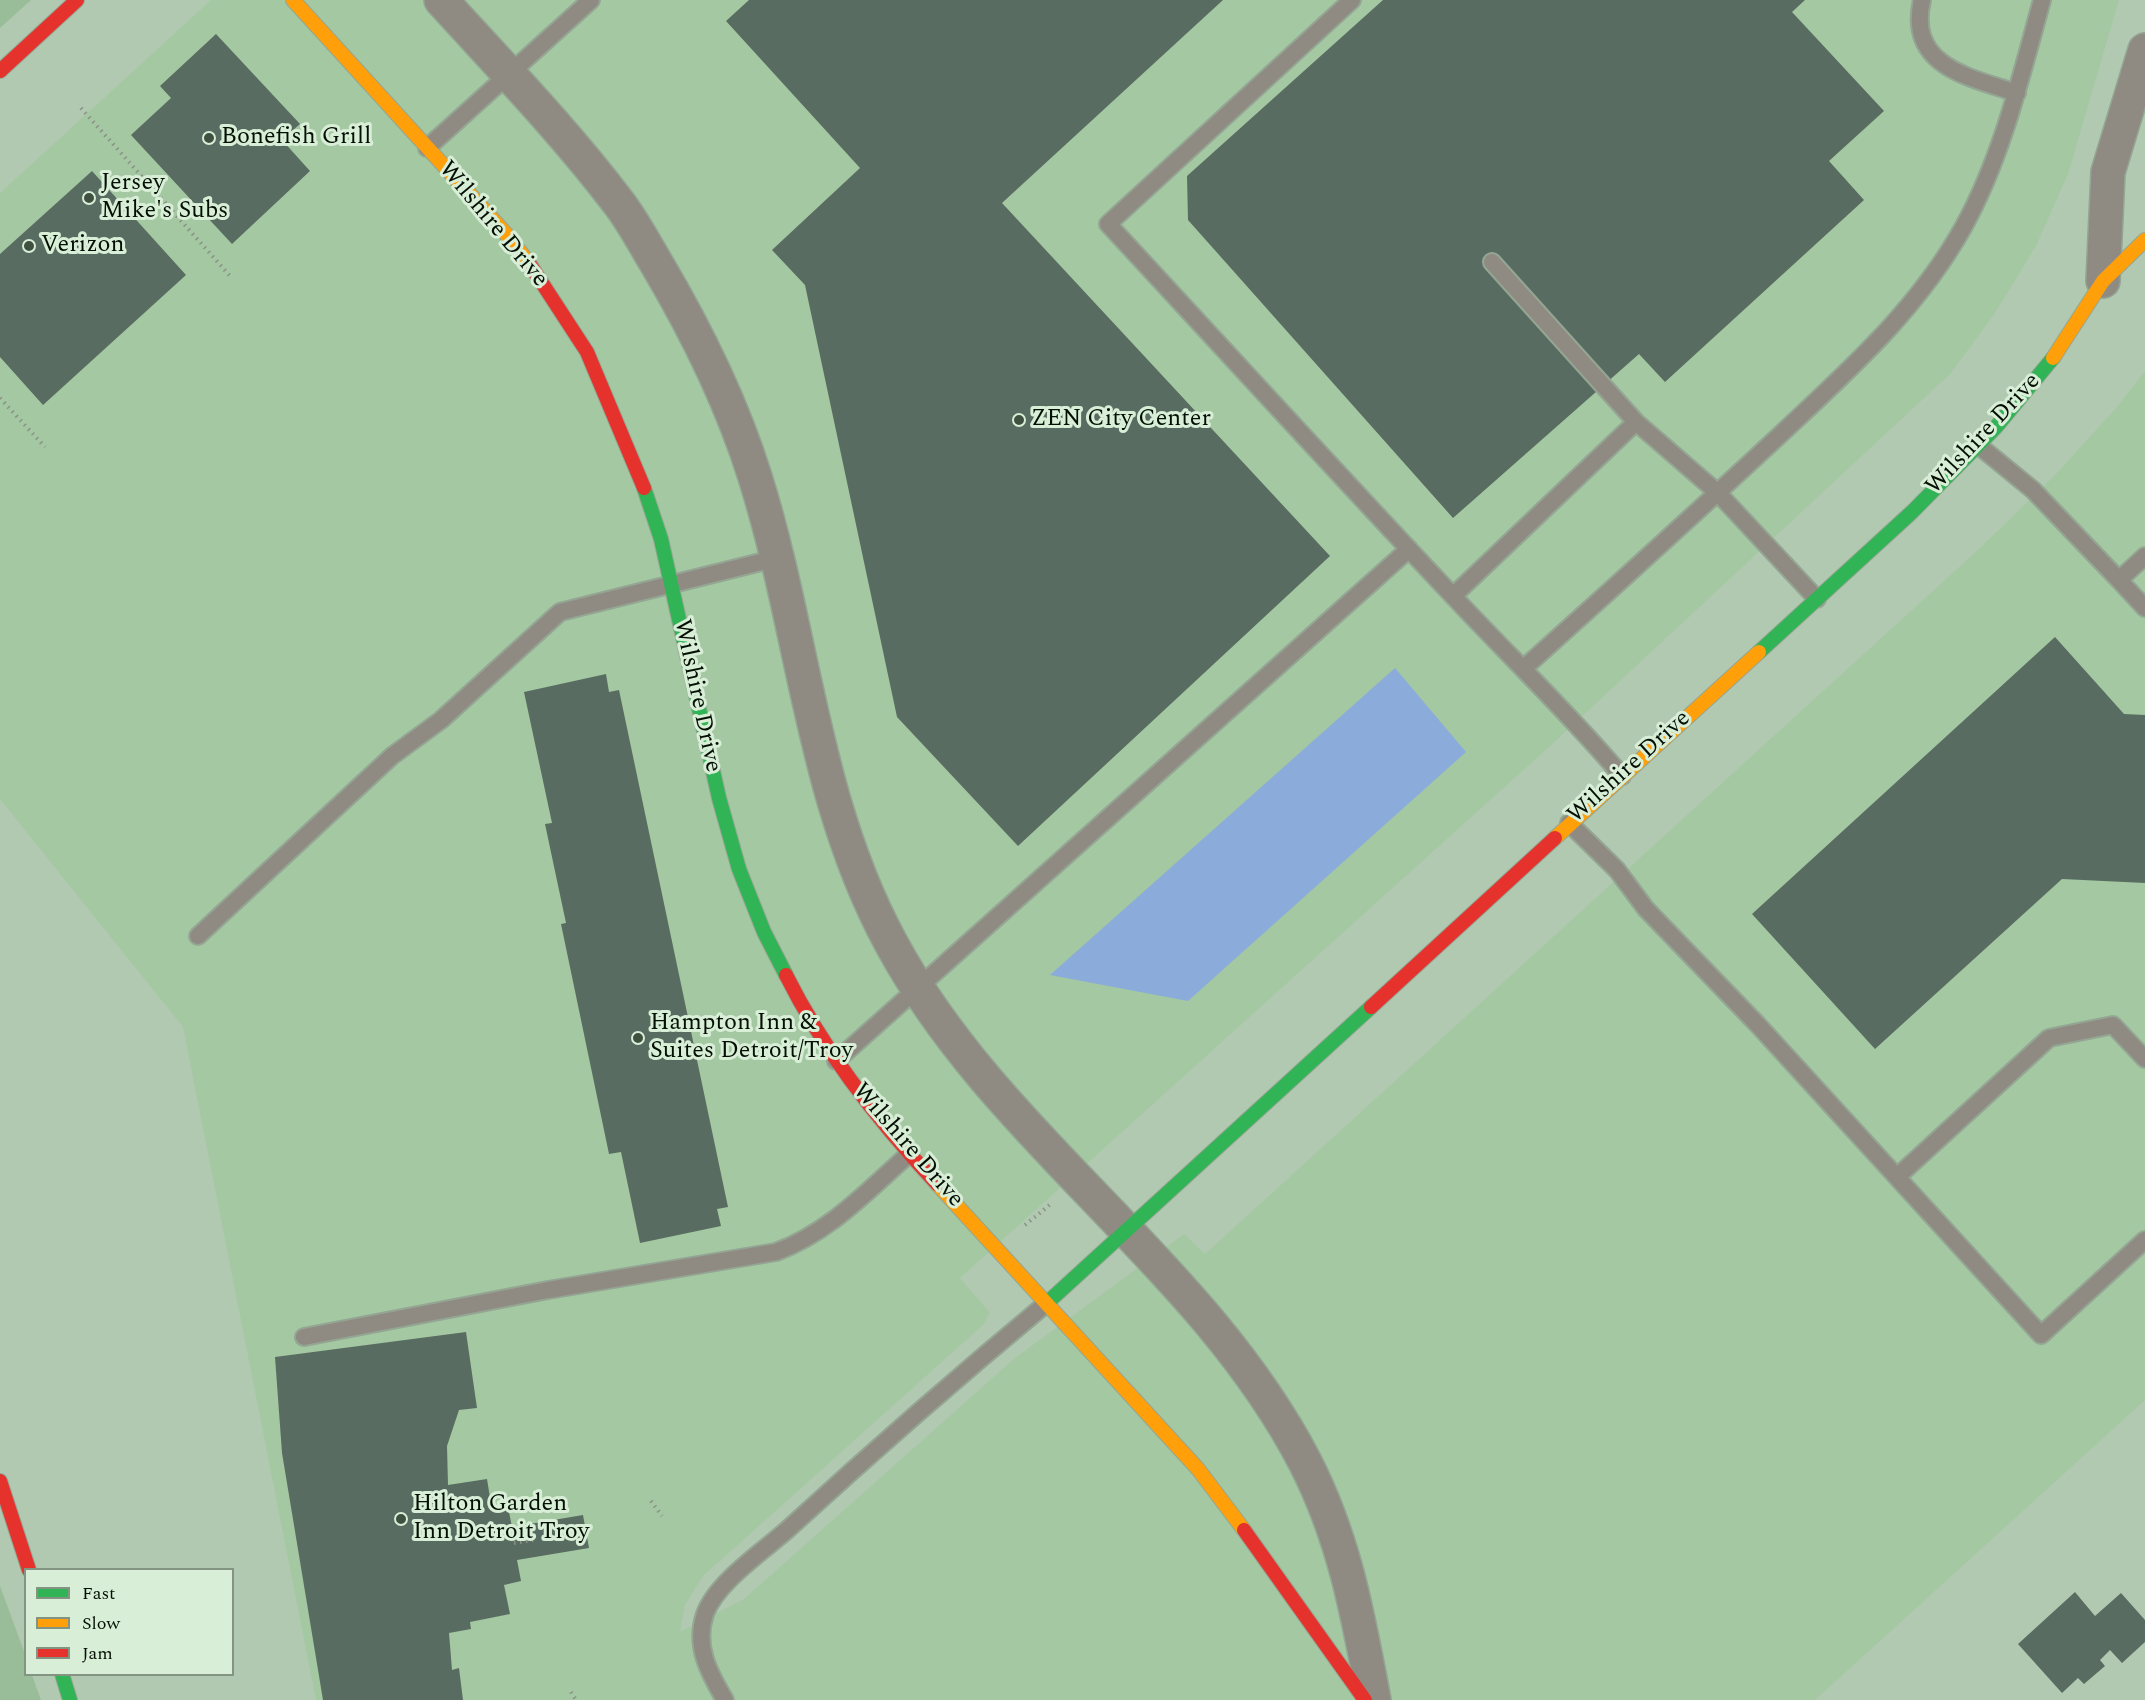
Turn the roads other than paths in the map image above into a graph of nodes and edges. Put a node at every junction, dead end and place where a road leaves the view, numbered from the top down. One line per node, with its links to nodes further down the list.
1 (77, 0): 9 (main road)
2 (293, 0): 12 (main road, Wilshire Drive)
3 (441, 0): 10 (street)
4 (591, 0): 10 (lane)
5 (1352, 0): 19 (lane)
6 (1922, 0): 11 (lane)
7 (2042, 0): 11 (lane)
8 (2145, 50): 15 (street)
9 (0, 72)
10 (508, 74): 12 (lane); 21 (street)
11 (2017, 93): 18 (lane)
12 (427, 148): 23 (main road, Wilshire Drive)
13 (2145, 240): 15 (main road, Wilshire Drive)
14 (1492, 262): 16 (lane)
15 (2103, 281): 17 (main road, Wilshire Drive)
16 (1636, 422): 18 (lane); 24 (lane)
17 (1978, 446): 22 (lane); 25 (main road, Wilshire Drive)
18 (1718, 493): 25 (lane); 27 (lane)
19 (1410, 549): 24 (lane); 31 (lane)
20 (2145, 556): 22 (lane)
21 (777, 558): 23 (lane); 31 (street)
22 (2120, 580): 26 (lane)
23 (672, 584): 30 (lane); 33 (main road, Wilshire Drive)
24 (1453, 596): 27 (lane)
25 (1817, 599): 28 (main road, Wilshire Drive)
26 (2145, 608)
27 (1524, 668): 28 (lane)
28 (1622, 776): 29 (main road, Wilshire Drive)
29 (1569, 823): 35 (lane); 36 (main road, Wilshire Drive)
30 (198, 936)
31 (917, 987): 33 (lane); 36 (street)
32 (2145, 1059): 35 (lane)
33 (836, 1061): 34 (main road, Wilshire Drive)
34 (909, 1154): 38 (main road, Wilshire Drive); 39 (lane)
35 (1897, 1177): 37 (lane)
36 (1126, 1228): 38 (main road, Wilshire Drive); 46 (street)
37 (2145, 1240)
38 (1048, 1302): 44 (lane); 45 (main road)
39 (304, 1337)
40 (0, 1481): 41 (main road)
41 (29, 1568)
42 (63, 1676): 43 (main road)
43 (70, 1700)
44 (725, 1700)
45 (1365, 1700)
46 (1374, 1700)

